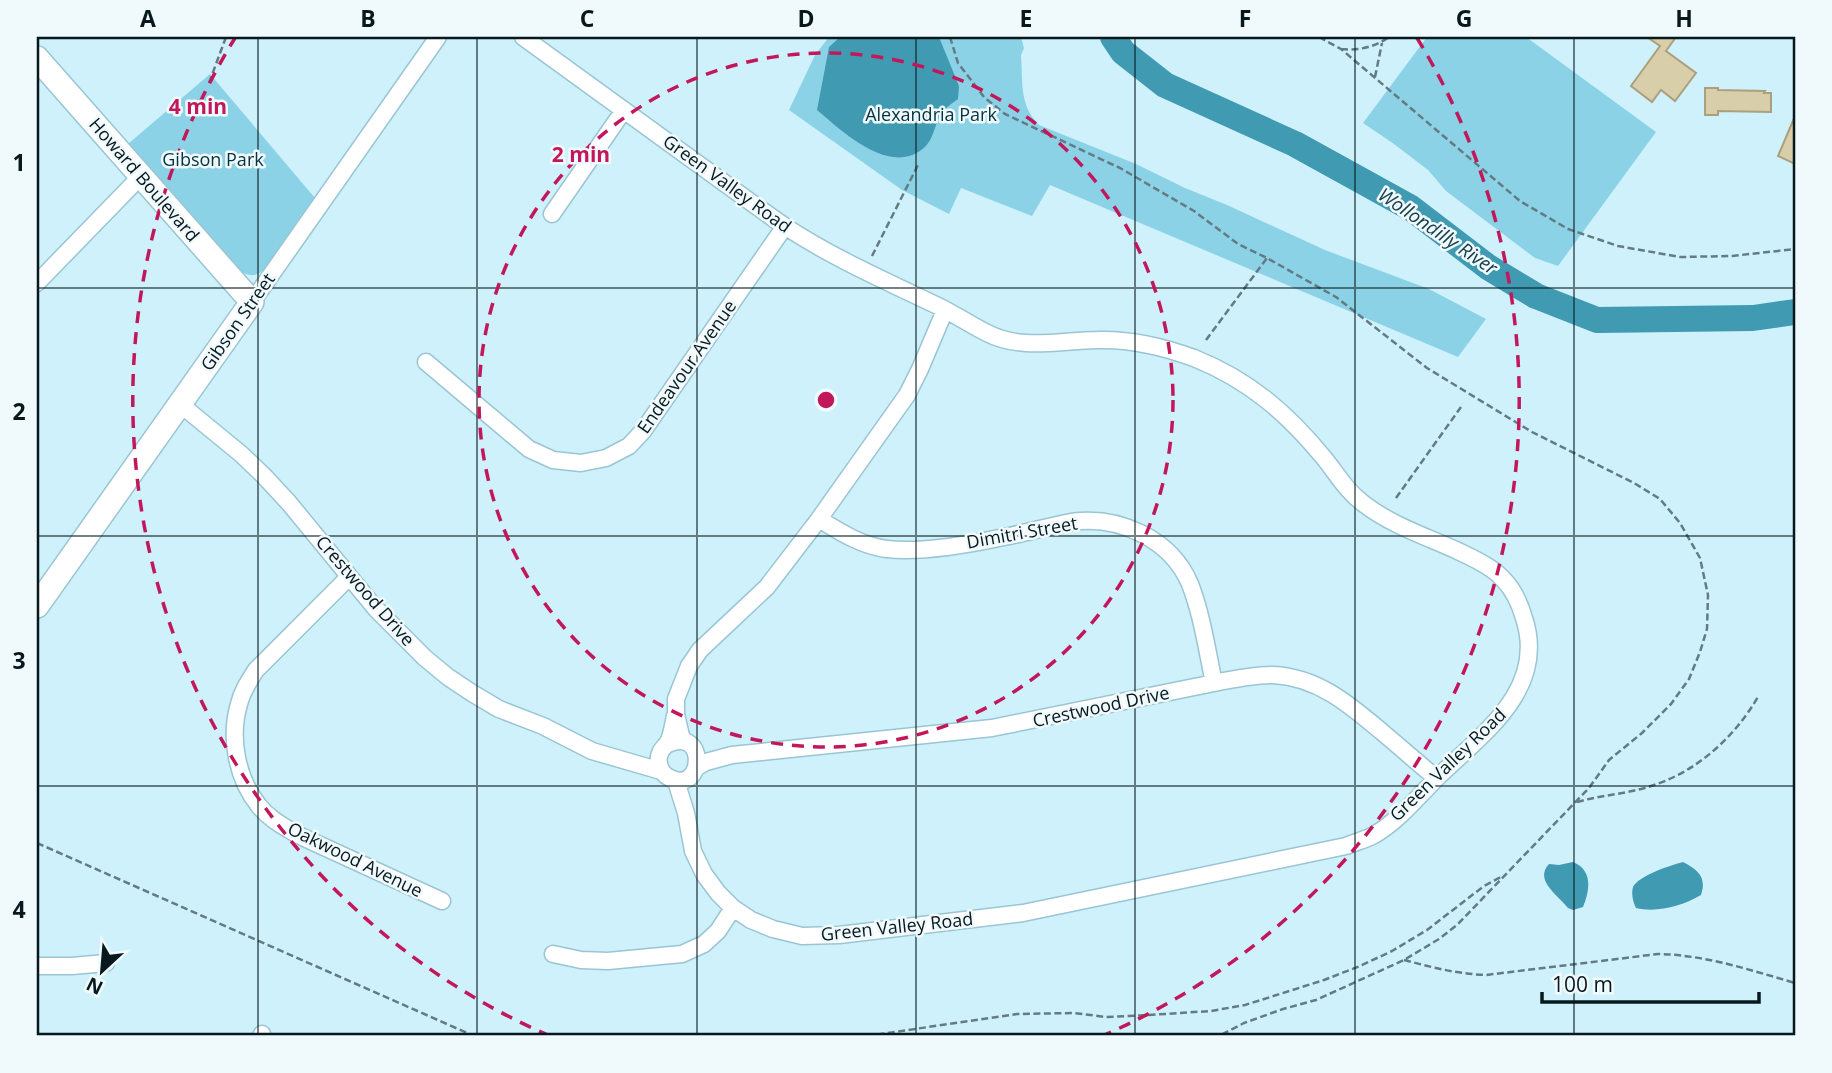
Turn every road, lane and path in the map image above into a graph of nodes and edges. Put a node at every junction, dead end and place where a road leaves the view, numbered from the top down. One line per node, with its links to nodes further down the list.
1 (226, 37): 11 (path)
2 (438, 37): 21 (street, Gibson Street)
3 (523, 37): 12 (street, Green Valley Road)
4 (950, 37): 18 (path)
5 (1319, 37): 8 (path)
6 (1389, 37): 7 (path)
7 (1382, 41): 8 (path); 10 (path)
8 (1341, 49): 10 (path)
9 (37, 58): 14 (street, Howard Boulevard)
10 (1375, 77): 17 (path)
11 (209, 83)
12 (624, 110): 15 (street); 16 (street, Green Valley Road)
13 (919, 163): 19 (path)
14 (141, 176): 20 (street); 21 (street, Howard Boulevard)
15 (552, 214)
16 (785, 226): 22 (street, Green Valley Road); 24 (street, Endeavour Avenue)
17 (1795, 248)
18 (1267, 258): 23 (path); 39 (path)
19 (878, 260)
20 (37, 283)
21 (252, 302): 25 (street, Gibson Street)
22 (945, 310): 28 (street, Green Valley Road); 38 (street, Green Valley Road)
23 (1206, 340)
24 (426, 362)
25 (180, 404): 29 (street, Crestwood Drive); 30 (street, Gibson Street)
26 (1461, 407): 27 (path)
27 (1396, 498)
28 (819, 519): 31 (street, Dimitri Street); 33 (street, Green Valley Road)
29 (349, 576): 35 (street, Crestwood Drive); 42 (street, Oakwood Avenue)
30 (37, 606)
31 (1214, 683): 36 (street, Crestwood Drive); 38 (street, Crestwood Drive)
32 (1759, 695): 39 (path)
33 (676, 714): 34 (street, Green Valley Road); 36 (street, Green Valley Road)
34 (664, 749): 35 (street, Crestwood Drive); 36 (street, Crestwood Drive); 37 (street, Green Valley Road)
35 (614, 758): 37 (street, Crestwood Drive)
36 (689, 764): 37 (street, Crestwood Drive); 43 (street, Green Valley Road)
37 (661, 771)
38 (1436, 778): 43 (street, Green Valley Road)
39 (1574, 803): 41 (path)
40 (37, 843): 49 (path)
41 (1503, 876): 45 (path); 50 (path)
42 (442, 901)
43 (733, 908): 44 (street)
44 (553, 954)
45 (1404, 960): 48 (path); 51 (path)
46 (106, 963): 47 (street)
47 (37, 966)
48 (1795, 983)
49 (474, 1036)
50 (867, 1036)
51 (1219, 1036)

